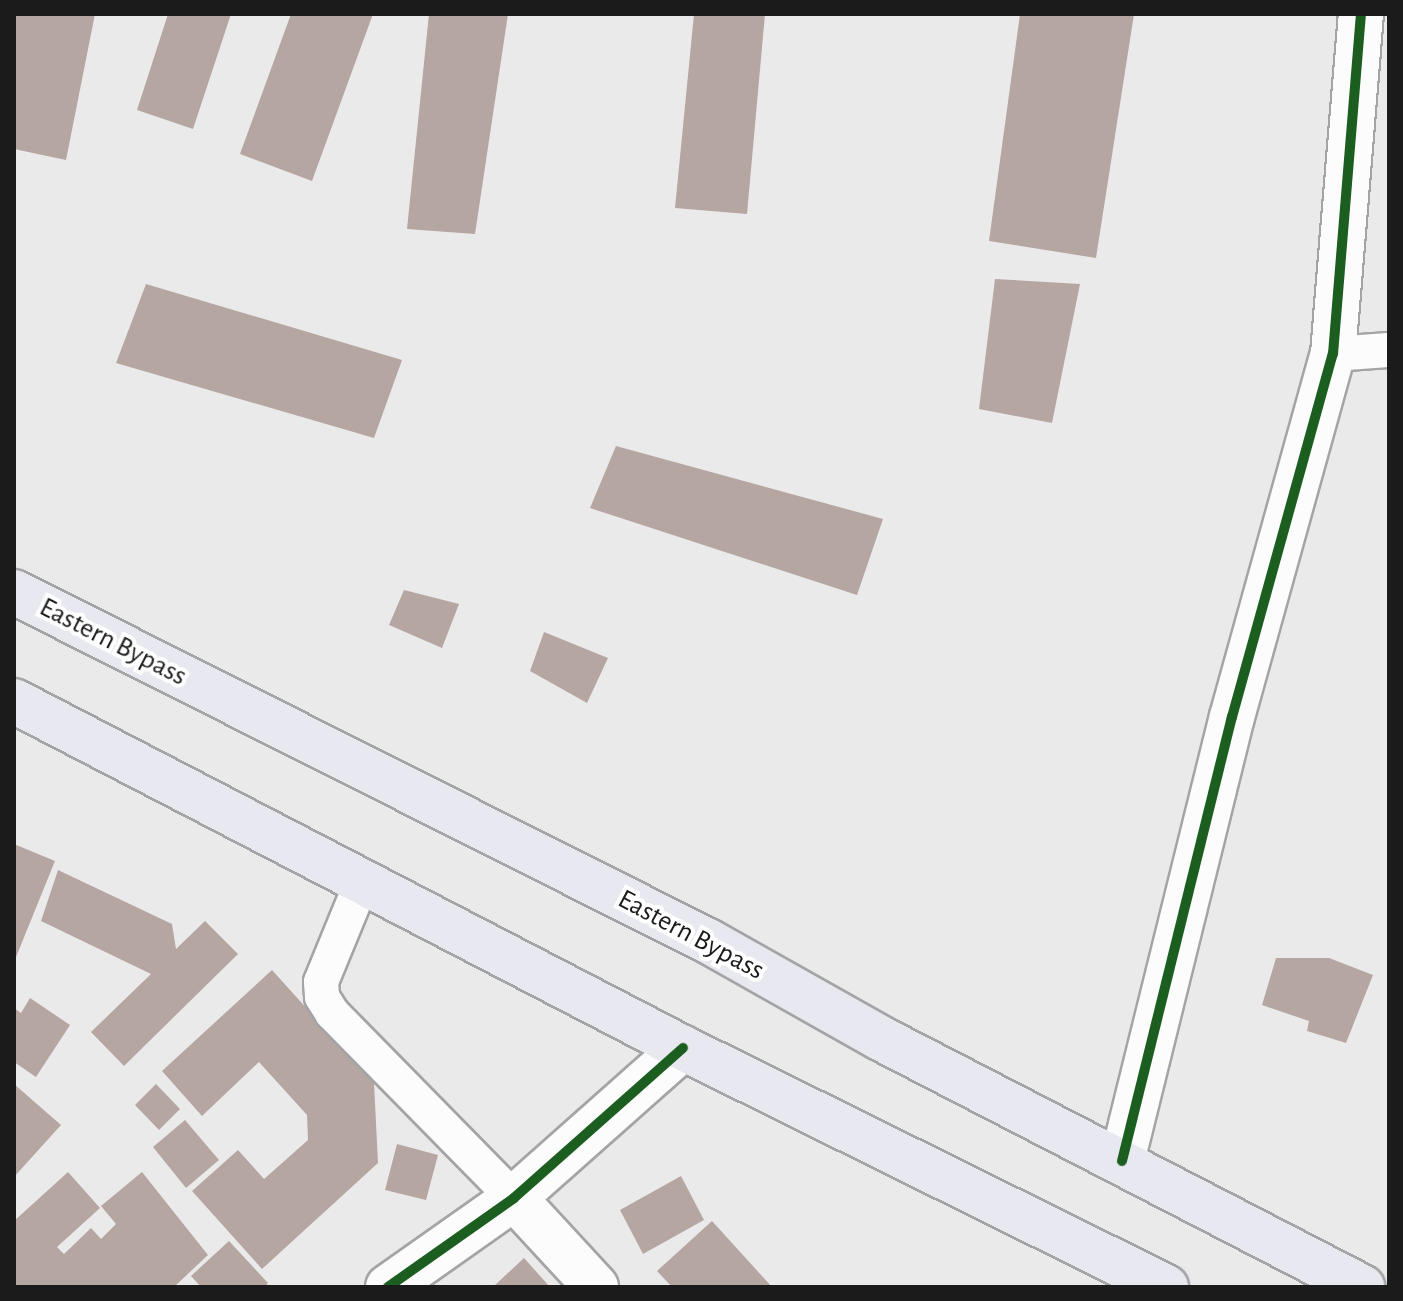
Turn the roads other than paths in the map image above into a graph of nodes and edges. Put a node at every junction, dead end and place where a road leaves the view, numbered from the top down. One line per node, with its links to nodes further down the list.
1 (1361, 14): 3 (street)
2 (1389, 350): 3 (lane)
3 (1333, 354): 8 (street)
4 (14, 592): 8 (highway, Eastern Bypass)
5 (14, 701): 6 (highway)
6 (362, 882): 7 (highway); 9 (lane)
7 (683, 1048): 9 (street); 12 (highway)
8 (1122, 1161): 13 (highway, Eastern Bypass)
9 (514, 1198): 10 (street); 11 (street)
10 (388, 1287)
11 (596, 1287)
12 (1166, 1287)
13 (1362, 1287)

